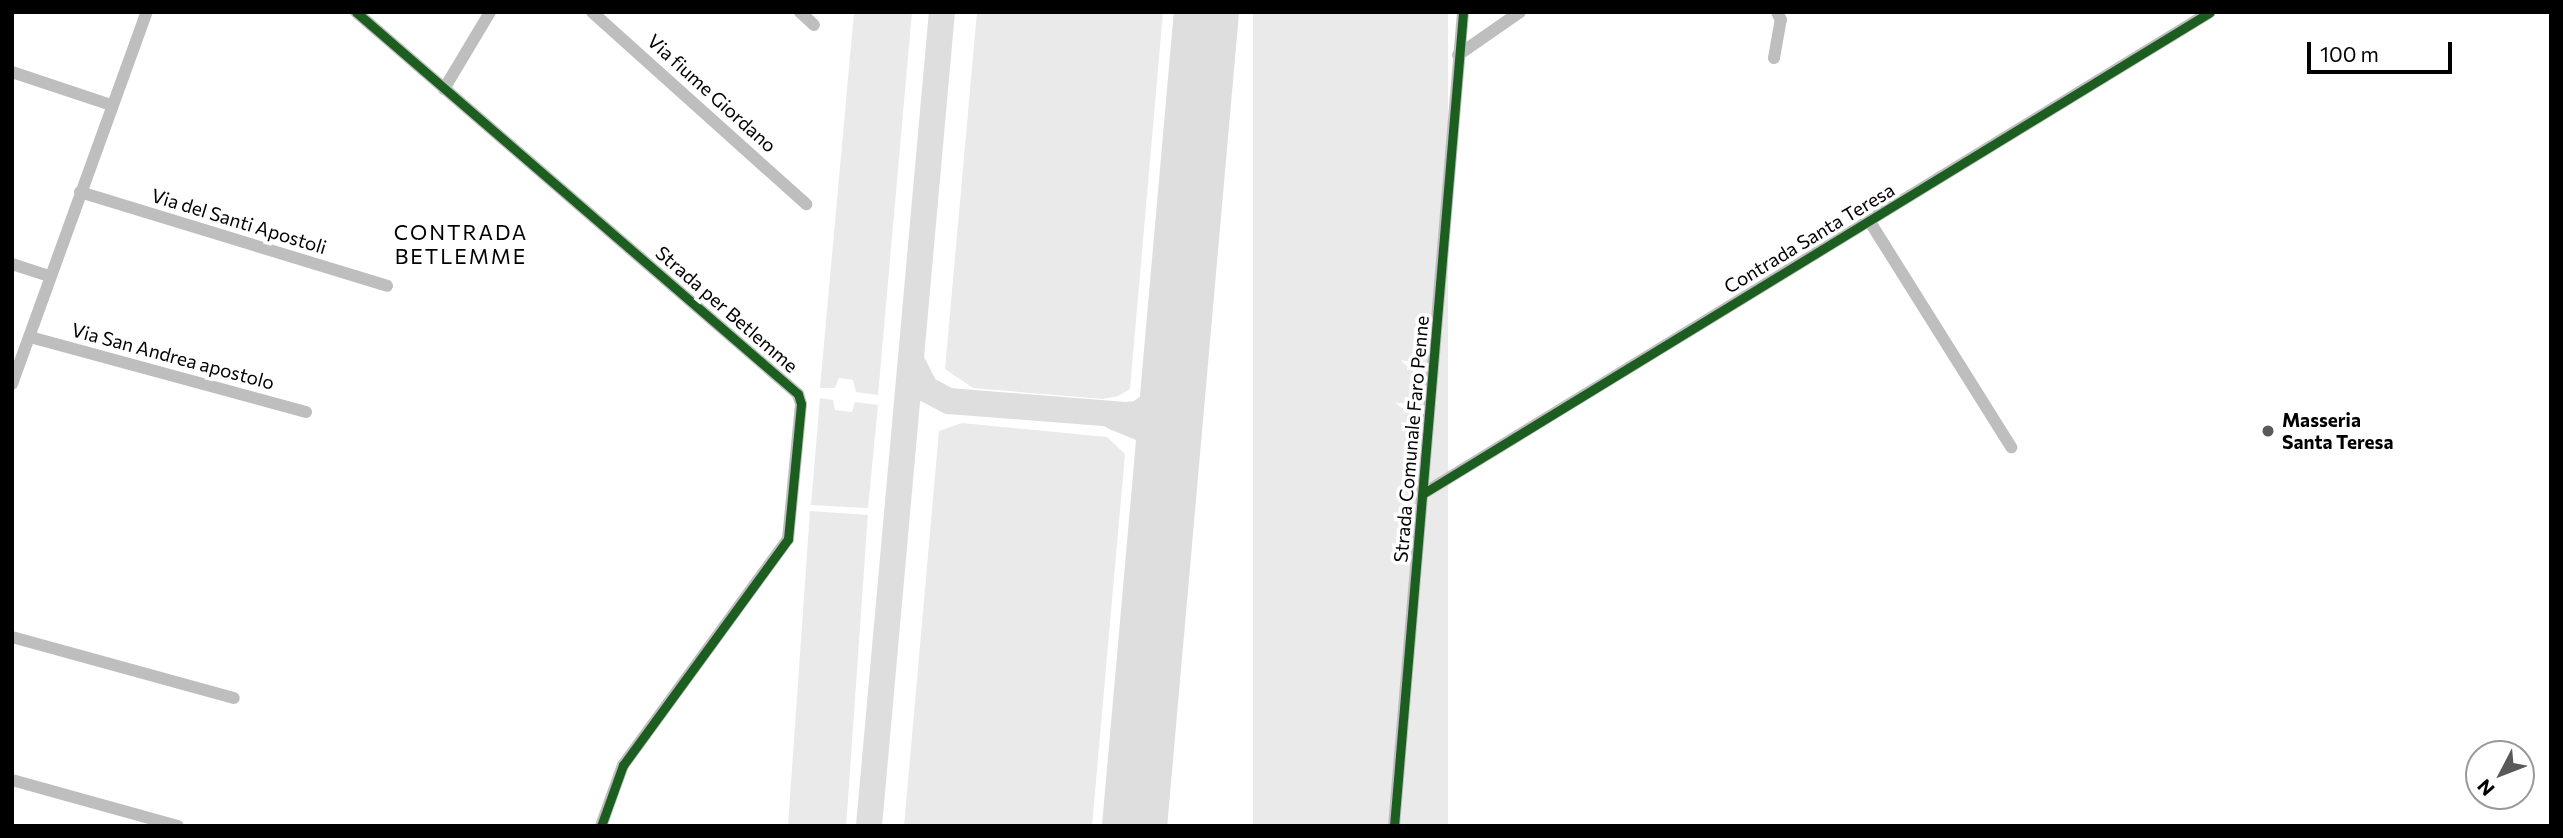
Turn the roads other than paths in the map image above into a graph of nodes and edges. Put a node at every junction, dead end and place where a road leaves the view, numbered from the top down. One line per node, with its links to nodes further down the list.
1 (147, 12): 15 (street)
2 (356, 12): 14 (street, Strada per Betlemme)
3 (490, 12): 14 (street)
4 (592, 12): 17 (street, Via fiume Giordano)
5 (800, 12): 10 (street)
6 (1463, 12): 11 (street, Strada Comunale Faro Penne)
7 (1520, 12): 11 (street)
8 (1777, 12): 12 (street)
9 (2210, 12): 18 (street, Contrada Santa Teresa)
10 (814, 25)
11 (1458, 55): 26 (street, Strada Comunale Faro Penne)
12 (1774, 58)
13 (12, 72): 15 (street)
14 (444, 89): 31 (street, Strada per Betlemme)
15 (111, 106): 16 (street)
16 (80, 192): 20 (street); 21 (street, Via del Santi Apostoli)
17 (806, 204)
18 (1870, 222): 25 (street); 26 (street, Contrada Santa Teresa)
19 (12, 264): 20 (street)
20 (50, 276): 22 (street)
21 (387, 286)
22 (30, 337): 23 (street); 24 (street, Via San Andrea apostolo)
23 (12, 384)
24 (306, 412)
25 (2011, 447)
26 (1424, 493): 32 (street, Strada Comunale Faro Penne)
27 (12, 636): 28 (street)
28 (234, 698)
29 (12, 780): 30 (street)
30 (178, 826)
31 (601, 826)
32 (1394, 826)

